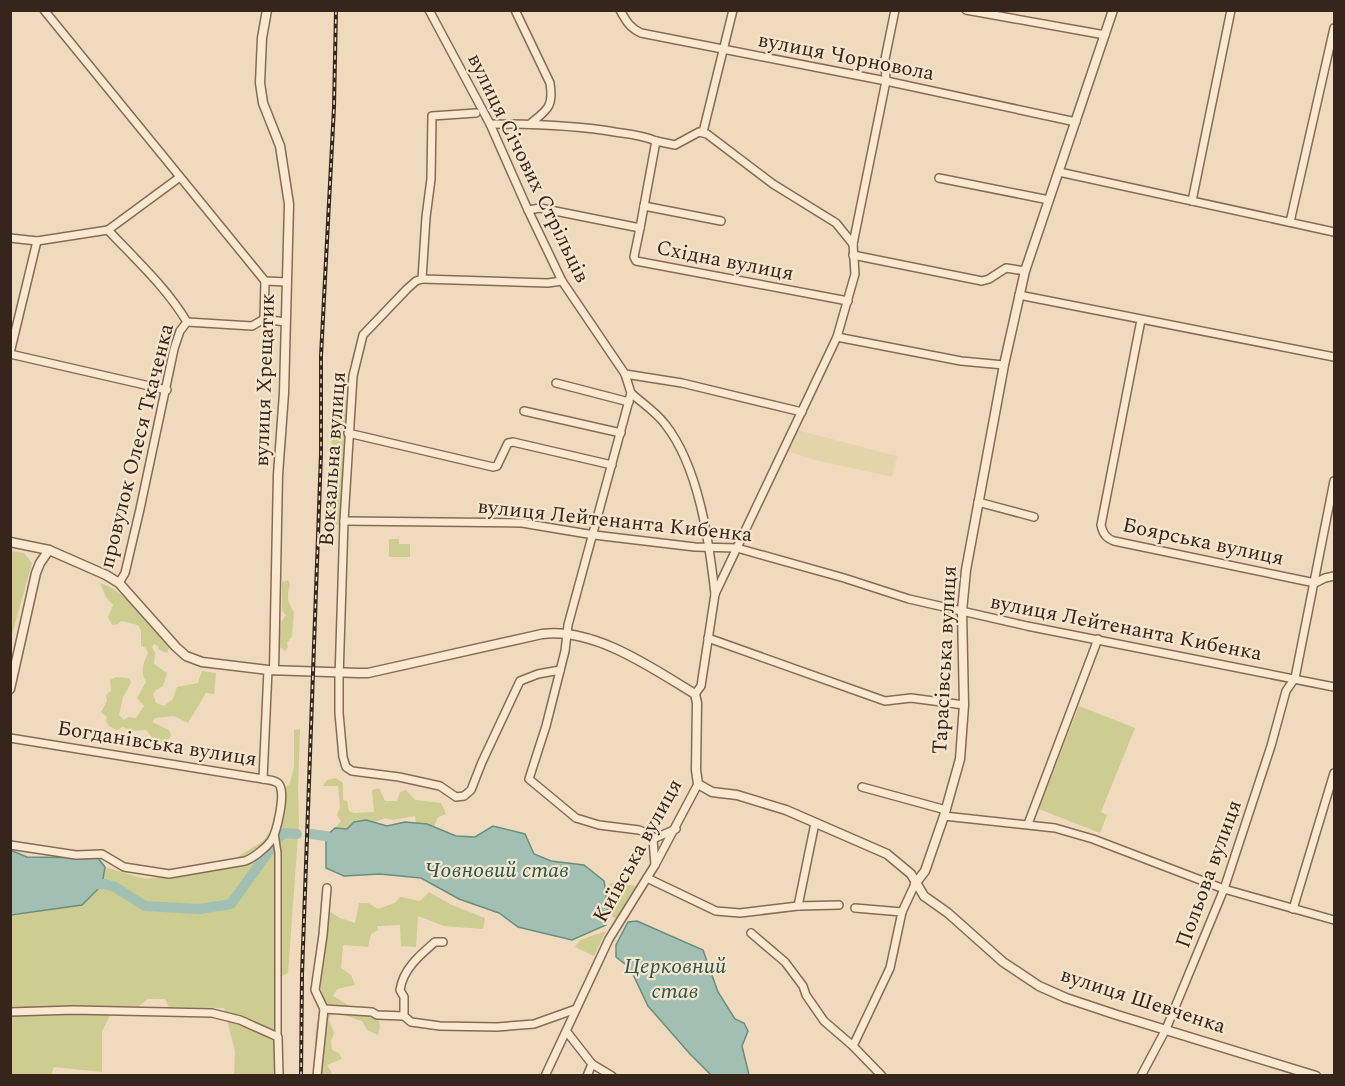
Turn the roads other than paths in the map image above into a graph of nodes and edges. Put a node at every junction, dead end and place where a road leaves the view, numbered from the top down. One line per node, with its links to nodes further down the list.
1 (267, 10): 41 (street)
2 (429, 10): 17 (street, вулиця Січових Стрільців)
3 (515, 10): 18 (street)
4 (620, 10): 13 (street, вулиця Чорновола)
5 (733, 10): 13 (street)
6 (895, 10): 14 (street, Київська вулиця)
7 (966, 10): 12 (street)
8 (1113, 10): 12 (street, Тарасівська вулиця)
9 (1231, 10): 25 (street)
10 (46, 11): 22 (street, вулиця Хрещатик)
11 (1335, 28): 29 (street)
12 (1105, 35): 16 (street, Тарасівська вулиця)
13 (723, 50): 14 (street, вулиця Чорновола); 19 (street)
14 (886, 81): 16 (street, вулиця Чорновола); 35 (street, Київська вулиця)
15 (476, 113): 38 (street)
16 (1076, 122): 21 (street, Тарасівська вулиця)
17 (490, 124): 18 (street); 27 (street, вулиця Січових Стрільців)
18 (530, 124): 20 (street)
19 (703, 132): 20 (street); 35 (street)
20 (656, 141): 26 (street)
21 (1059, 172): 24 (street, Тарасівська вулиця); 25 (street)
22 (180, 177): 31 (street); 39 (street, вулиця Хрещатик)
23 (939, 178): 24 (street)
24 (1049, 200): 37 (street, Тарасівська вулиця)
25 (1192, 201): 29 (street)
26 (644, 206): 28 (street); 30 (street)
27 (528, 210): 30 (street, Східна вулиця); 40 (street, вулиця Січових Стрільців)
28 (721, 221)
29 (1290, 222): 32 (street)
30 (640, 228): 43 (street, Східна вулиця)
31 (108, 230): 34 (street); 46 (street, провулок Олеся Ткаченка)
32 (1335, 232)
33 (10, 238): 34 (street)
34 (37, 241): 49 (street)
35 (853, 244): 36 (street, Київська вулиця)
36 (853, 255): 37 (street); 43 (street, Київська вулиця)
37 (1025, 271): 42 (street, Тарасівська вулиця)
38 (423, 279): 40 (street); 59 (street, Вокзальна вулиця)
39 (265, 281): 41 (street, вулиця Хрещатик); 44 (street)
40 (562, 281): 52 (street, вулиця Січових Стрільців)
41 (287, 282): 47 (street, вулиця Хрещатик)
42 (1019, 296): 45 (street); 51 (street, Тарасівська вулиця)
43 (848, 301): 48 (street, Київська вулиця)
44 (264, 319): 46 (street); 47 (street)
45 (1141, 320): 50 (street); 73 (street, Боярська вулиця)
46 (187, 322): 54 (street, провулок Олеся Ткаченка)
47 (285, 322): 79 (street, вулиця Хрещатик)
48 (837, 337): 51 (street); 58 (street, Київська вулиця)
49 (10, 354): 54 (street)
50 (1335, 357)
51 (1004, 365): 63 (street, Тарасівська вулиця)
52 (625, 374): 55 (street, вулиця Січових Стрільців); 58 (street)
53 (556, 383): 56 (street)
54 (167, 390): 72 (street, провулок Олеся Ткаченка)
55 (631, 393): 56 (street); 68 (street)
56 (629, 402): 60 (street)
57 (524, 411): 60 (street)
58 (802, 412): 69 (street, Київська вулиця)
59 (348, 433): 61 (street); 65 (street, Вокзальна вулиця)
60 (621, 433): 61 (street)
61 (612, 465): 66 (street)
62 (1335, 481): 73 (street, Польова вулиця)
63 (978, 502): 64 (street); 75 (street, Тарасівська вулиця)
64 (1034, 517)
65 (344, 521): 66 (street, вулиця Лейтенанта Кибенка); 81 (street, Вокзальна вулиця)
66 (594, 535): 68 (street, вулиця Лейтенанта Кибенка); 76 (street)
67 (10, 542): 70 (street)
68 (710, 548): 69 (street, вулиця Лейтенанта Кибенка); 74 (street)
69 (737, 548): 74 (street, Київська вулиця); 75 (street, вулиця Лейтенанта Кибенка)
70 (49, 550): 72 (street); 84 (street)
71 (1335, 576): 73 (street)
72 (119, 583): 79 (street)
73 (1315, 583): 82 (street, Польова вулиця)
74 (715, 594): 77 (street, Київська вулиця)
75 (962, 611): 78 (street, вулиця Лейтенанта Кибенка); 86 (street, Тарасівська вулиця)
76 (566, 633): 80 (street); 81 (street); 85 (street)
77 (708, 638): 85 (street, Київська вулиця); 86 (street)
78 (1098, 639): 82 (street, вулиця Лейтенанта Кибенка); 94 (street)
79 (271, 670): 81 (street); 89 (street, Богданівська вулиця)
80 (560, 670): 81 (street, Вокзальна вулиця); 97 (street)
81 (340, 673)
82 (1295, 678): 83 (street, вулиця Лейтенанта Кибенка); 103 (street, Польова вулиця)
83 (1335, 687)
84 (10, 688)
85 (695, 694): 90 (street, Київська вулиця)
86 (964, 705): 92 (street, Тарасівська вулиця)
87 (10, 738): 89 (street, Богданівська вулиця)
88 (1335, 773): 107 (street)
89 (263, 779): 96 (street)
90 (698, 784): 93 (street, вулиця Шевченка); 95 (street, Київська вулиця)
91 (862, 787): 92 (street)
92 (945, 813): 94 (street); 101 (street, Тарасівська вулиця)
93 (815, 823): 101 (street, вулиця Шевченка); 105 (street)
94 (1028, 824): 103 (street)
95 (676, 829): 97 (street); 99 (street, Київська вулиця)
96 (275, 835): 98 (street); 118 (street)
97 (653, 839): 99 (street)
98 (10, 845)
99 (655, 865): 100 (street, Київська вулиця)
100 (647, 878): 105 (street); 113 (street, Київська вулиця)
101 (915, 884): 108 (street, Тарасівська вулиця); 116 (street, вулиця Шевченка)
102 (327, 888): 112 (street)
103 (1224, 889): 107 (street); 116 (street, Польова вулиця)
104 (839, 905): 105 (street)
105 (798, 906)
106 (855, 909): 108 (street)
107 (1293, 909): 109 (street)
108 (902, 912): 119 (street, Тарасівська вулиця)
109 (1335, 920)
110 (751, 933): 119 (street)
111 (443, 942): 115 (street)
112 (328, 1008): 115 (street); 123 (street)
113 (576, 1009): 115 (street); 117 (street, Київська вулиця)
114 (10, 1012): 118 (street)
115 (404, 1016)
116 (1166, 1029): 121 (street, вулиця Шевченка); 128 (street, Польова вулиця)
117 (567, 1032): 120 (street); 124 (street, Київська вулиця)
118 (278, 1037): 122 (street)
119 (853, 1046): 127 (street)
120 (592, 1064): 125 (street); 126 (street)
121 (1302, 1073): 129 (street, вулиця Шевченка)
122 (279, 1076)
123 (317, 1076)
124 (545, 1076)
125 (587, 1076)
126 (612, 1076)
127 (882, 1076)
128 (1140, 1076)
129 (1316, 1076)

